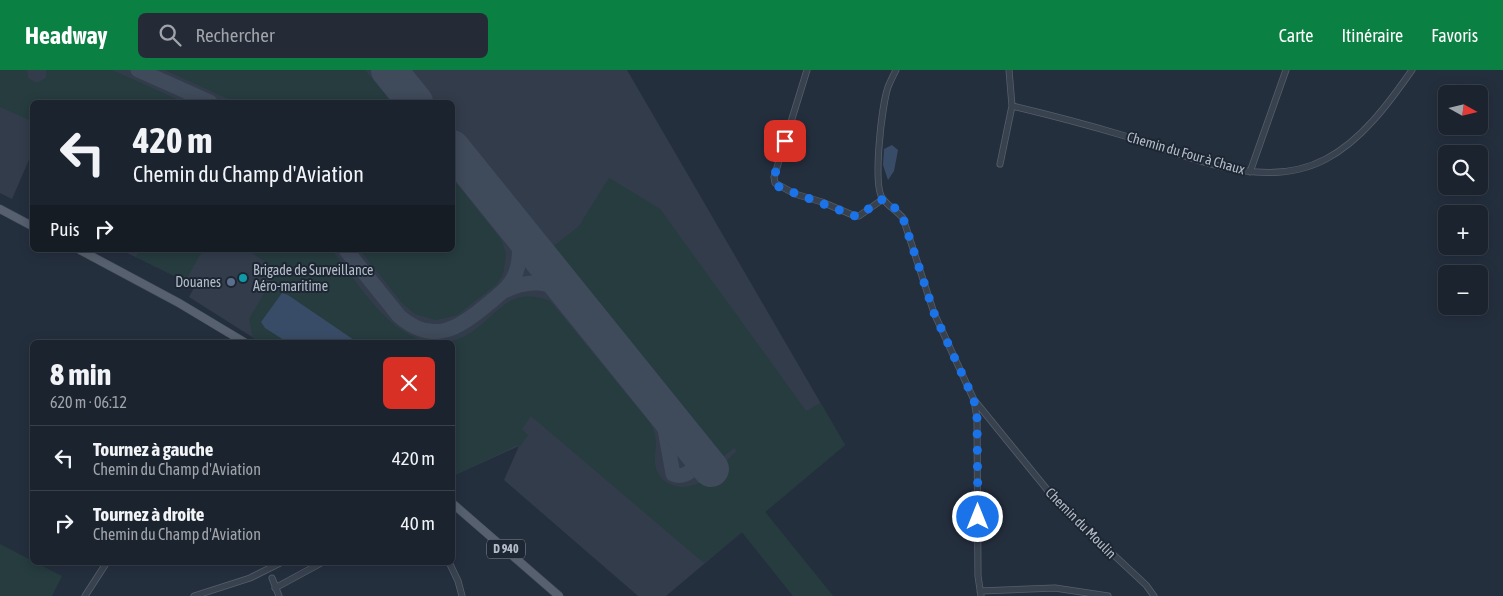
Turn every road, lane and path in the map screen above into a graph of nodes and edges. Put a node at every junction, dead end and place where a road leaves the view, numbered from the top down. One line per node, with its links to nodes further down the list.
1 (808, 70): 9 (street)
2 (896, 70): 9 (street)
3 (1009, 70): 6 (street)
4 (1286, 70): 8 (street)
5 (1412, 70): 8 (street, Chemin du Four à Chaux)
6 (1012, 106): 7 (street); 8 (street, Chemin du Four à Chaux)
7 (1000, 164)
8 (1250, 172)
9 (883, 199): 14 (street)
10 (0, 209): 11 (main road)
11 (30, 225)
12 (84, 252): 13 (main road)
13 (238, 340)
14 (974, 400): 22 (street); 29 (street, Chemin du Moulin)
15 (455, 506): 27 (main road, D 940)
16 (105, 565): 23 (street)
17 (276, 565): 24 (street)
18 (317, 565): 21 (street)
19 (450, 565): 26 (street)
20 (272, 578): 21 (street)
21 (275, 588): 25 (street)
22 (981, 593): 28 (street)
23 (85, 596)
24 (194, 596)
25 (279, 596)
26 (462, 596)
27 (559, 596)
28 (1108, 596)
29 (1154, 596)

